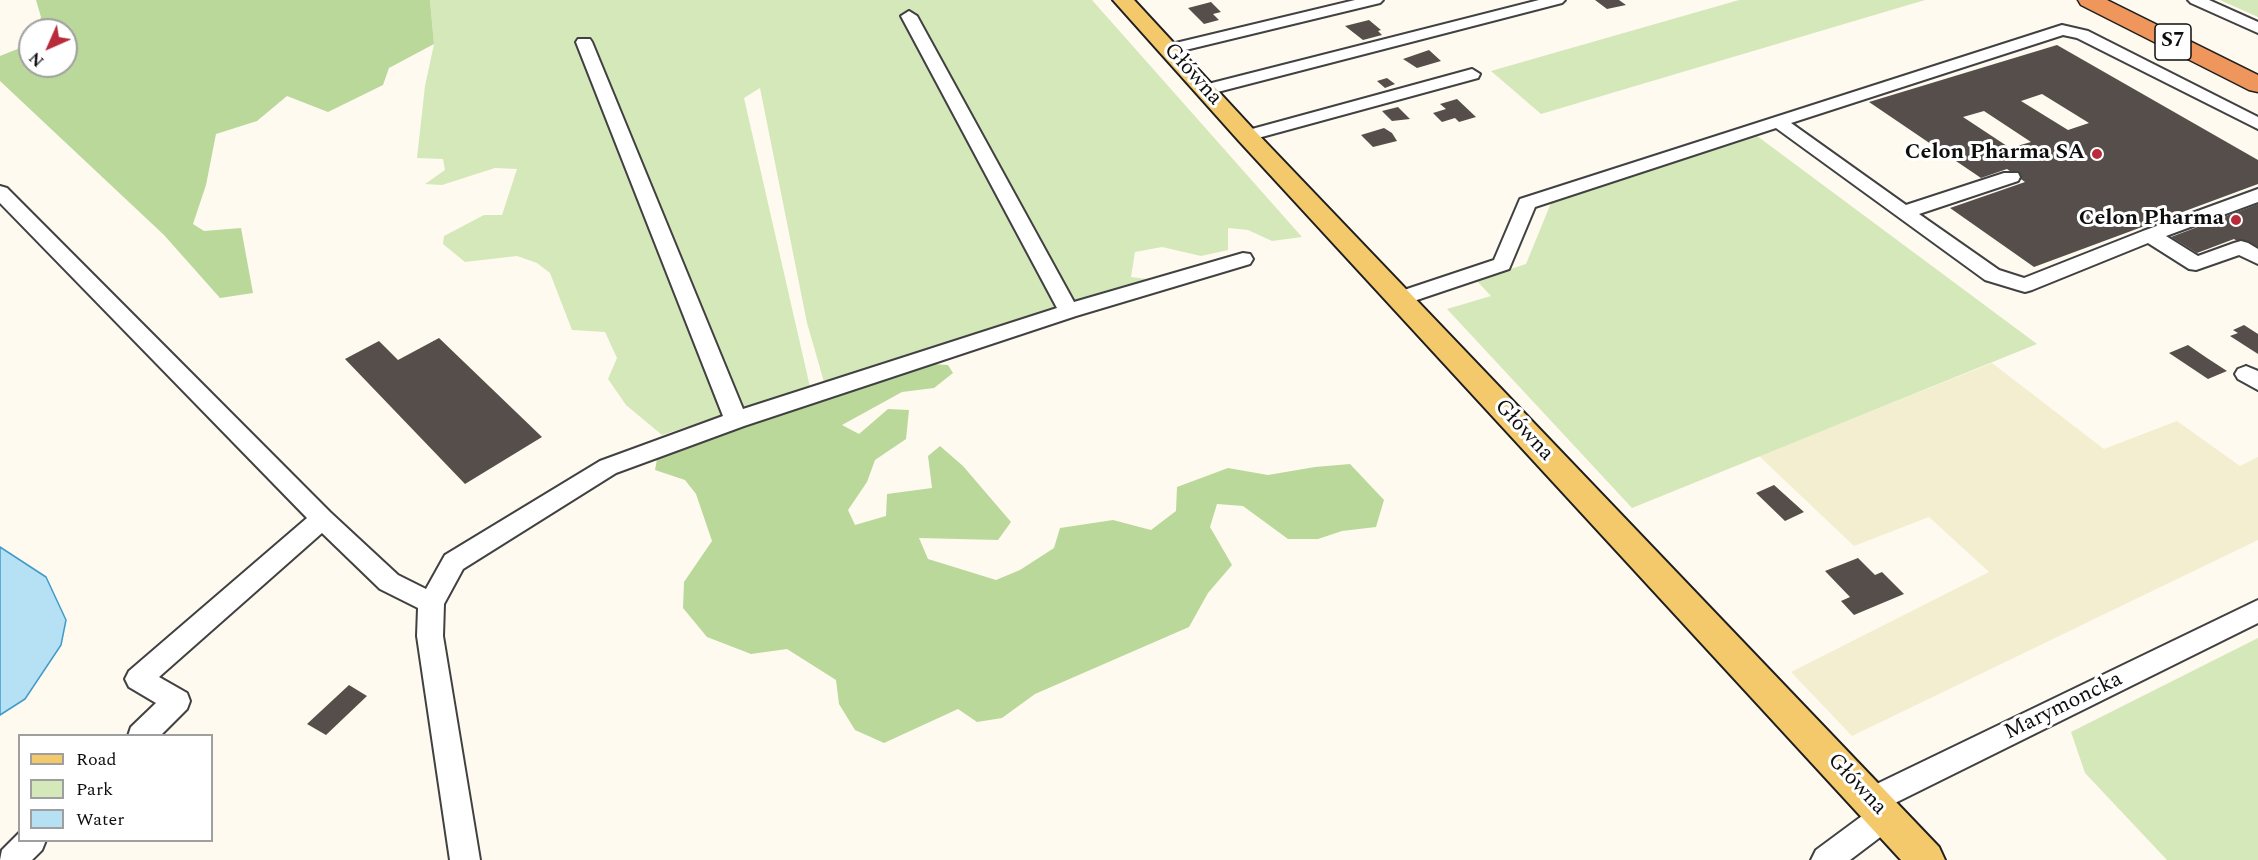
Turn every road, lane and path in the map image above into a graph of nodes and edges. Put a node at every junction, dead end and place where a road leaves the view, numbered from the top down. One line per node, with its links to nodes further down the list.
1 (1123, 0): 10 (main road, Główna)
2 (1374, 0): 10 (street)
3 (1557, 0): 14 (street)
4 (2088, 0): 13 (highway, S7)
5 (2126, 0): 11 (highway, S7)
6 (2196, 0): 8 (street)
7 (909, 16): 26 (street)
8 (2258, 28)
9 (584, 42): 27 (street)
10 (1169, 49): 14 (main road, Główna)
11 (2258, 63)
12 (1472, 74): 17 (street)
13 (2258, 85)
14 (1206, 90): 17 (main road, Główna)
15 (1778, 122): 16 (street); 21 (street); 25 (street)
16 (2258, 124)
17 (1247, 136): 25 (main road, Główna)
18 (2011, 177): 21 (street)
19 (0, 192): 28 (street)
20 (2258, 195): 22 (street)
21 (1904, 212): 22 (street)
22 (2150, 235): 23 (street)
23 (2258, 258)
24 (1243, 259): 26 (street)
25 (1400, 299): 32 (main road, Główna)
26 (1069, 311): 27 (street)
27 (736, 420): 29 (street)
28 (322, 519): 29 (street); 31 (street)
29 (430, 603): 35 (street)
30 (2258, 611): 32 (street, Marymoncka)
31 (142, 734)
32 (1878, 809): 36 (street, Marymoncka); 37 (main road, Główna)
33 (30, 842): 34 (street)
34 (12, 860)
35 (465, 860)
36 (1826, 860)
37 (1926, 860)

